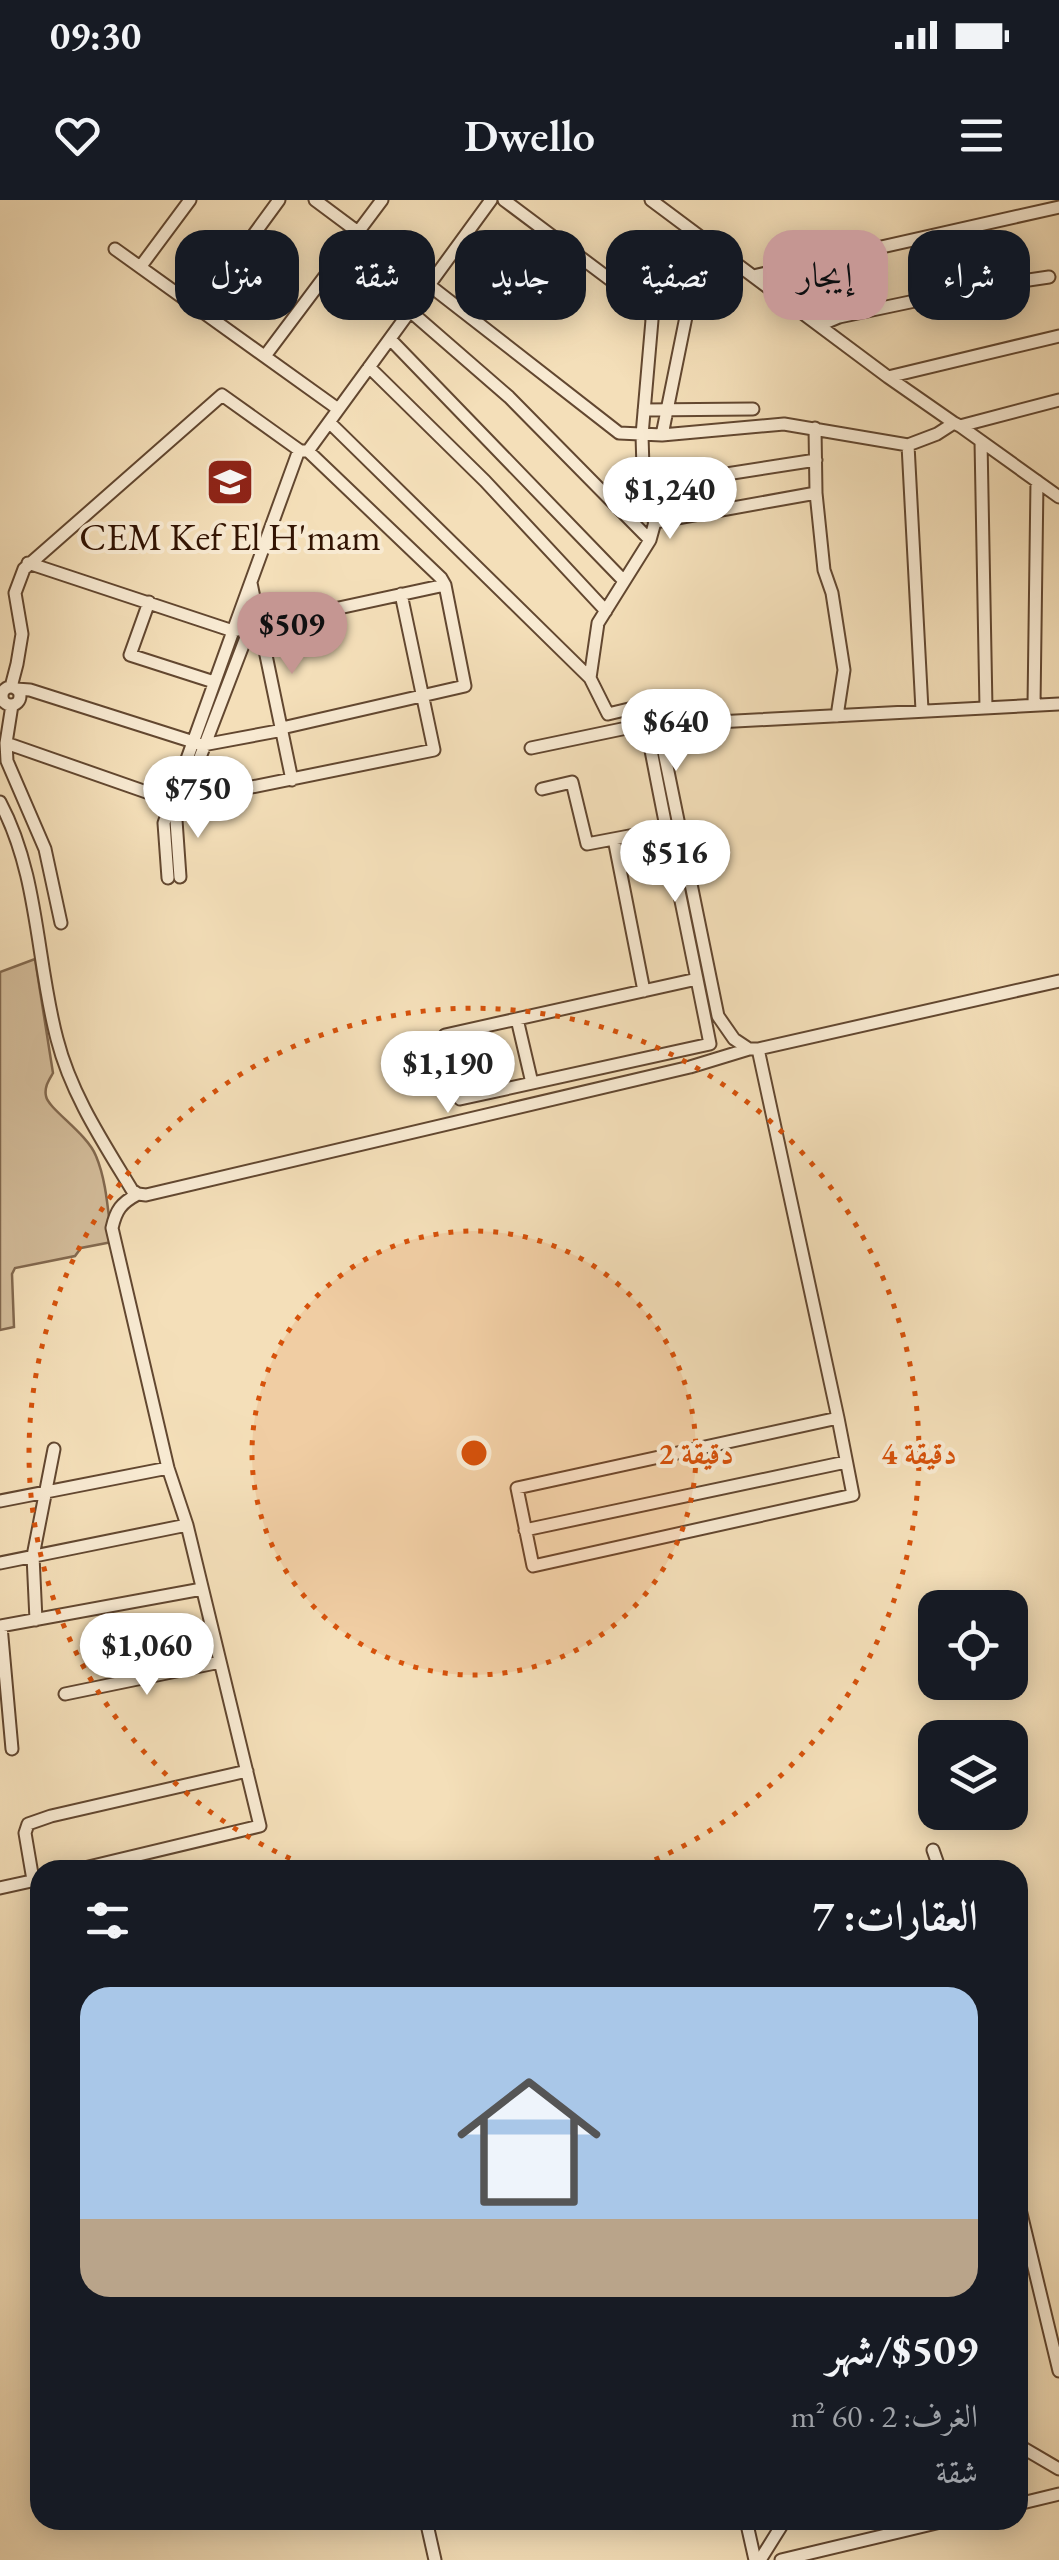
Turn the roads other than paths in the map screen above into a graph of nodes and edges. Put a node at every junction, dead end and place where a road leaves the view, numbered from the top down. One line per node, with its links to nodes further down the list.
1 (190, 200): 14 (street)
2 (280, 200): 9 (street)
3 (314, 200): 10 (street)
4 (382, 200): 11 (street)
5 (491, 200): 17 (street)
6 (504, 200): 34 (street)
7 (658, 202): 12 (street)
8 (1059, 207): 16 (street)
9 (258, 230)
10 (355, 230)
11 (360, 230)
12 (692, 230)
13 (115, 249): 14 (street)
14 (141, 266): 20 (street)
15 (743, 269): 16 (street)
16 (753, 276): 26 (street)
17 (435, 277)
18 (1049, 278): 26 (street)
19 (319, 284): 29 (street)
20 (175, 290)
21 (435, 290): 41 (street)
22 (216, 320): 29 (street)
23 (404, 320): 28 (street)
24 (420, 320): 51 (street)
25 (685, 320): 35 (street)
26 (820, 325): 31 (street)
27 (1059, 336): 31 (street)
28 (390, 339): 30 (street); 53 (street)
29 (265, 356): 33 (street)
30 (370, 366): 33 (street); 58 (street)
31 (888, 377): 38 (street)
32 (1059, 400): 38 (street)
33 (338, 410): 37 (street)
34 (644, 410): 35 (street); 41 (street)
35 (667, 410): 36 (street); 40 (street)
36 (754, 410)
37 (329, 422): 44 (street); 61 (street)
38 (957, 425): 42 (street); 43 (street)
39 (815, 428): 40 (street); 43 (street); 45 (street)
40 (662, 434): 41 (street)
41 (642, 436): 47 (street)
42 (981, 441): 46 (street); 68 (street)
43 (908, 444): 69 (street)
44 (304, 450): 52 (street); 54 (street); 55 (street)
45 (816, 460): 47 (street); 48 (street)
46 (1037, 481): 49 (street); 67 (street)
47 (643, 487): 50 (street)
48 (816, 493): 50 (street); 70 (street)
49 (1059, 497)
50 (655, 522): 51 (street)
51 (650, 540): 53 (street)
52 (28, 563): 57 (street); 63 (street)
53 (624, 580): 58 (street)
54 (251, 582): 59 (street); 60 (street)
55 (445, 585): 56 (street); 64 (street)
56 (401, 594): 59 (street); 64 (street)
57 (149, 602): 60 (street); 62 (street)
58 (606, 610): 61 (street)
59 (255, 626): 60 (street); 72 (street); 74 (street)
60 (233, 631): 62 (street)
61 (590, 678): 71 (street)
62 (214, 682): 74 (street)
63 (14, 688): 65 (street); 74 (street)
64 (423, 696): 72 (street); 76 (street)
65 (5, 703): 73 (street)
66 (1059, 704): 67 (street)
67 (1034, 705): 68 (street)
68 (986, 708): 69 (street)
69 (922, 710): 70 (street)
70 (838, 716): 71 (street)
71 (660, 725): 89 (street)
72 (282, 729): 74 (street); 76 (street)
73 (6, 743): 78 (street); 83 (street)
74 (198, 743): 78 (street)
75 (531, 748): 80 (street)
76 (292, 780): 78 (street)
77 (542, 789): 81 (street)
78 (178, 801): 82 (street)
79 (0, 802): 92 (street)
80 (666, 829): 81 (street); 84 (street)
81 (614, 839): 86 (street)
82 (174, 878)
83 (61, 924)
84 (697, 979): 86 (street); 88 (street)
85 (1059, 981): 90 (street)
86 (644, 991): 87 (street)
87 (518, 1019): 91 (street); 91 (street)
88 (710, 1044): 89 (street); 91 (street)
89 (728, 1047): 90 (street); 92 (street)
90 (753, 1050): 93 (street)
91 (532, 1083)
92 (138, 1194): 96 (street)
93 (838, 1418): 95 (street); 100 (street)
94 (54, 1449): 97 (street)
95 (846, 1462): 100 (street); 100 (street)
96 (168, 1468): 97 (street); 99 (street)
97 (46, 1492): 98 (street); 101 (street)
98 (0, 1501)
99 (186, 1525): 101 (street); 103 (street)
100 (525, 1530)
101 (34, 1556): 102 (street); 104 (street)
102 (0, 1564)
103 (202, 1590): 104 (street); 106 (street)
104 (36, 1620): 105 (street)
105 (0, 1626): 108 (street)
106 (220, 1662): 107 (street); 109 (street)
107 (65, 1694)
108 (12, 1749)
109 (247, 1772): 111 (street); 112 (street)
110 (933, 1850): 113 (street)
111 (31, 1860)
112 (118, 1860)
113 (936, 1860)
114 (30, 1880): 115 (street)
115 (0, 1888)
116 (1028, 2242): 117 (street)
117 (1059, 2371)
118 (1028, 2450): 119 (street)
119 (1059, 2469)
120 (1059, 2494): 121 (street)
121 (1028, 2502)
122 (428, 2530): 126 (street)
123 (749, 2530): 127 (street)
124 (778, 2530): 127 (street)
125 (907, 2530): 128 (street)
126 (435, 2560)
127 (757, 2560)
128 (781, 2560)

